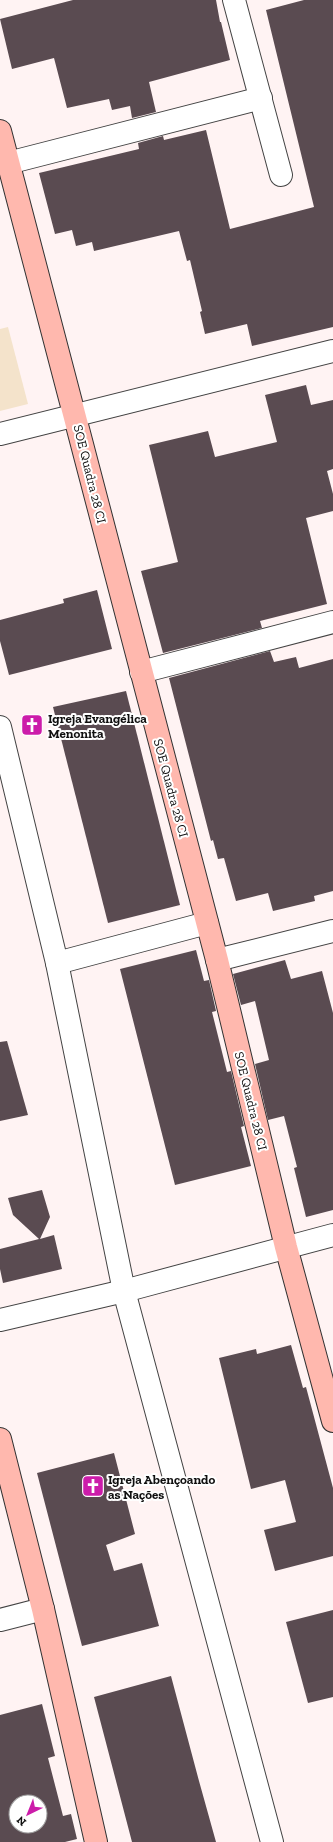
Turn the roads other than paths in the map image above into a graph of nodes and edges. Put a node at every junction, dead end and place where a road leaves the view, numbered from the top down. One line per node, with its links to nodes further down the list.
1 (234, 0): 2 (street)
2 (261, 98): 4 (street); 5 (street)
3 (0, 132): 4 (street, SOE Quadra 28 CI)
4 (8, 163): 7 (street, SOE Quadra 28 CI)
5 (281, 175)
6 (333, 351): 7 (street)
7 (75, 415): 8 (street); 10 (street, SOE Quadra 28 CI)
8 (0, 434)
9 (333, 622): 10 (street)
10 (141, 672): 12 (street, SOE Quadra 28 CI)
11 (0, 727): 15 (street)
12 (207, 923): 14 (street, SOE Quadra 28 CI); 15 (street)
13 (333, 931): 14 (street)
14 (217, 960): 17 (street, SOE Quadra 28 CI)
15 (57, 963): 18 (street)
16 (333, 1235): 17 (street)
17 (286, 1247): 18 (street); 20 (street, SOE Quadra 28 CI)
18 (124, 1290): 19 (street); 25 (street)
19 (0, 1320)
20 (333, 1421)
21 (0, 1439): 22 (street)
22 (43, 1609): 23 (street); 24 (street)
23 (0, 1620)
24 (96, 1842)
25 (272, 1842)

